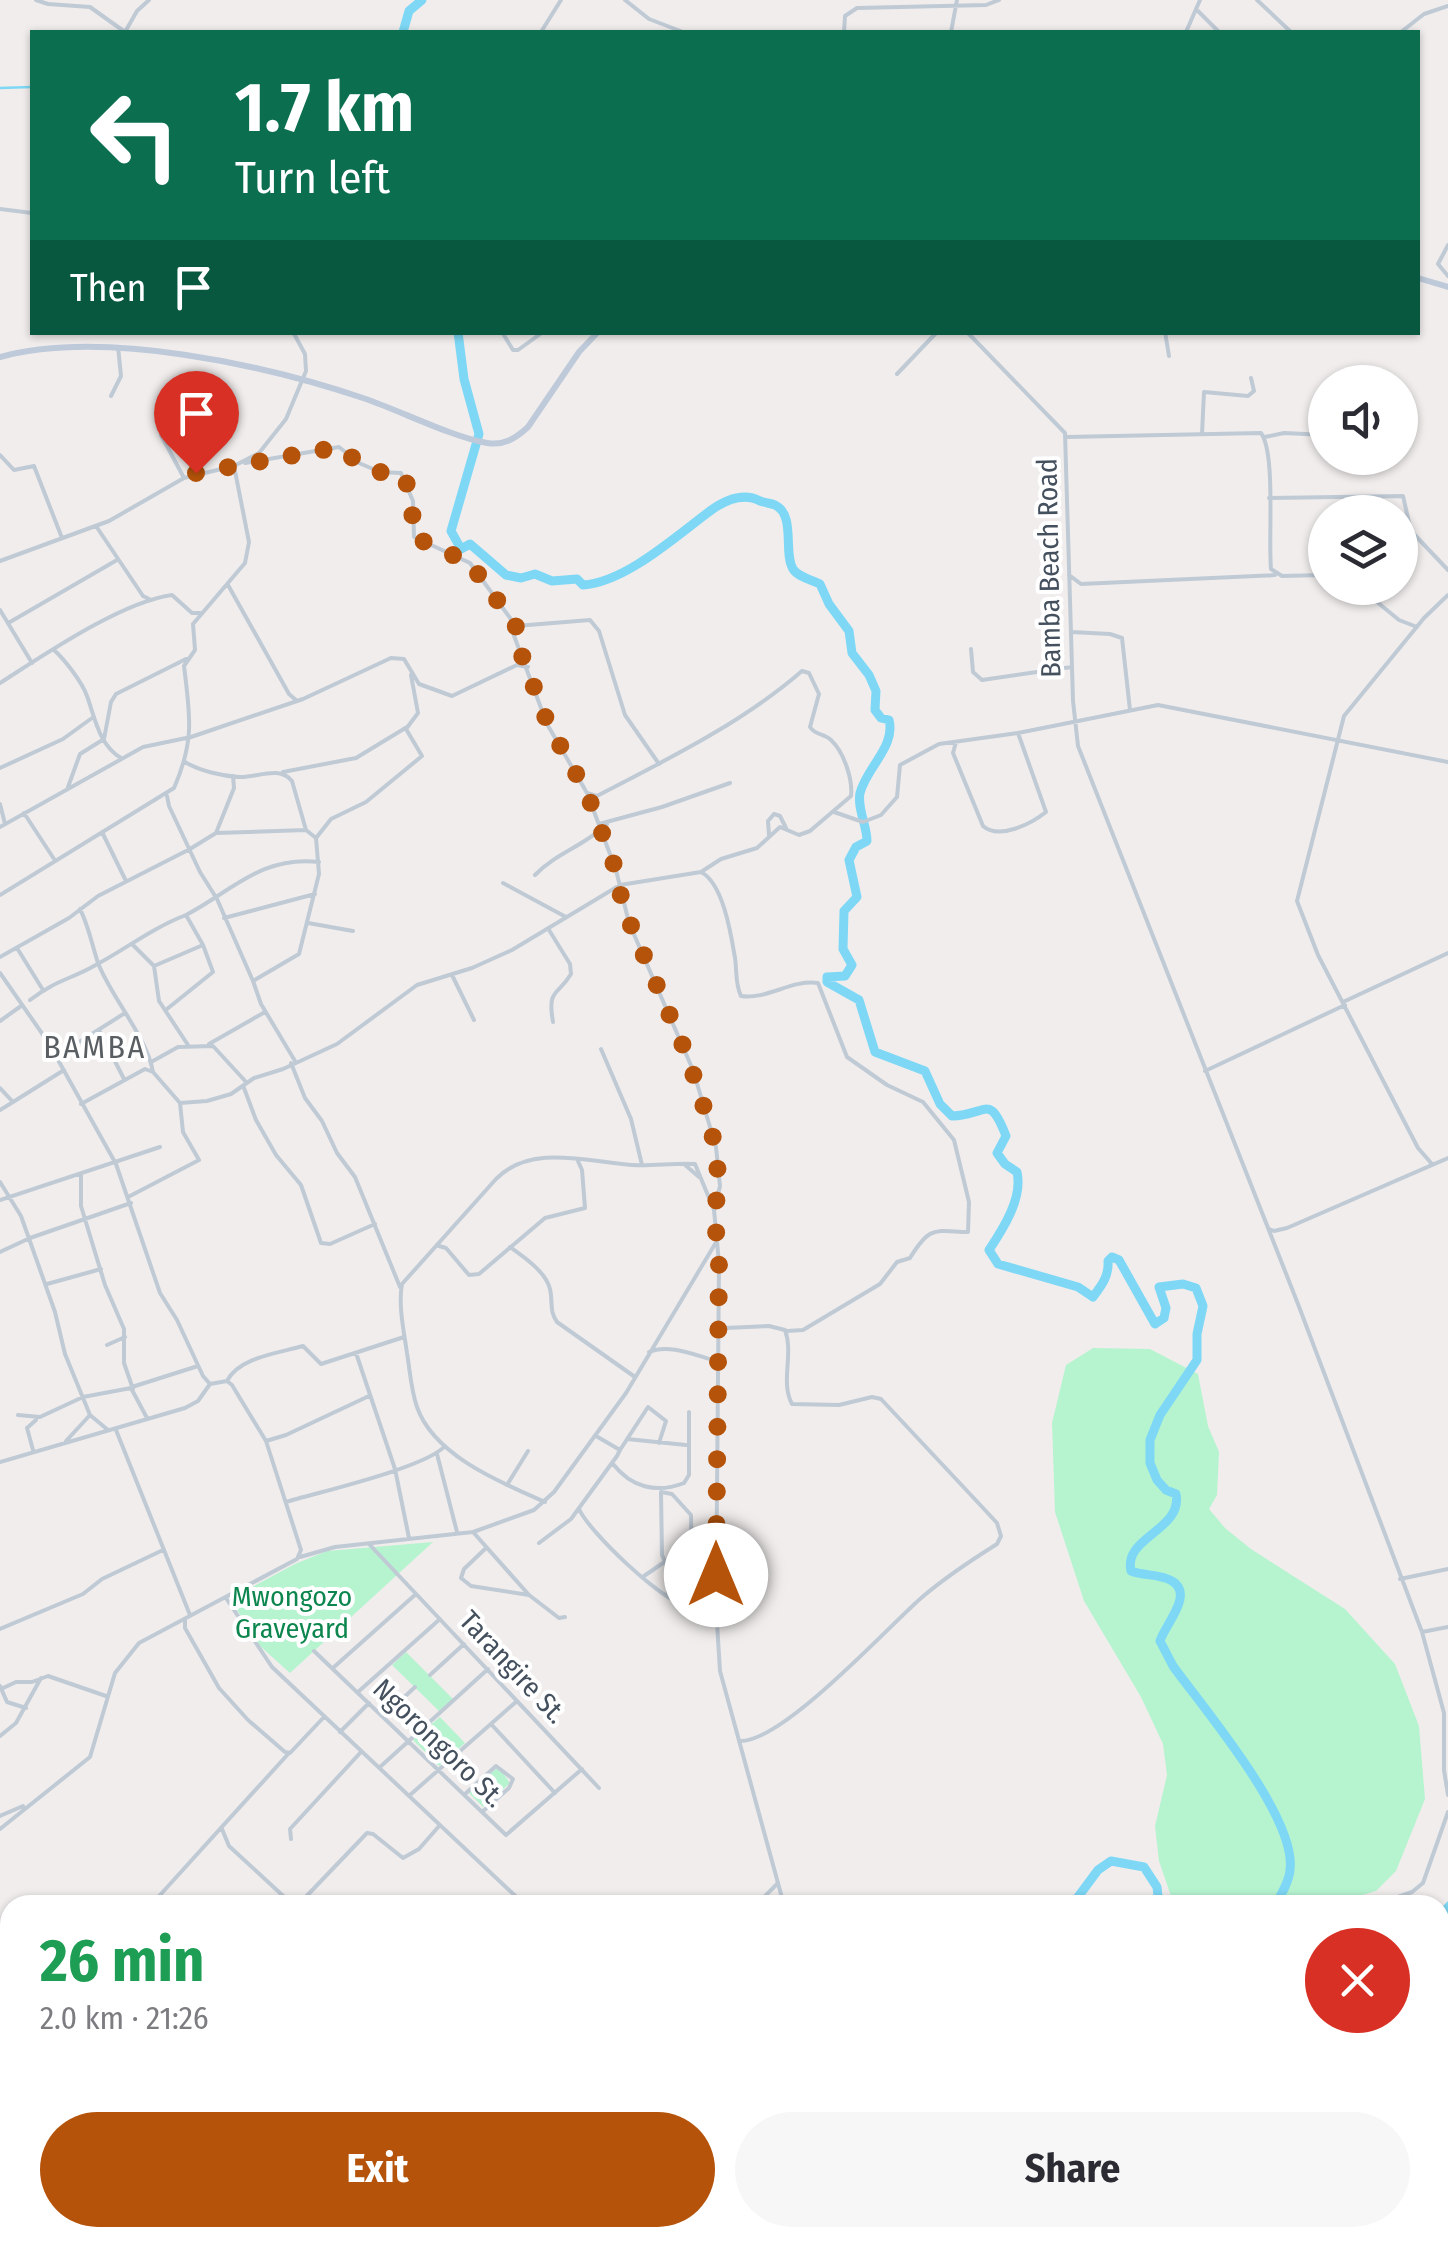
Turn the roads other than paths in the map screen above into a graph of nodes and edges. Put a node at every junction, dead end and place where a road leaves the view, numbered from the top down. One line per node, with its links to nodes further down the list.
1 (36, 0): 12 (street)
2 (149, 0): 13 (street)
3 (560, 0): 14 (street)
4 (625, 0): 15 (street)
5 (1000, 0): 9 (street)
6 (1200, 0): 11 (street)
7 (1258, 0): 20 (street)
8 (895, 3): 9 (street); 16 (street)
9 (957, 3): 17 (street)
10 (1448, 6): 21 (street)
11 (1196, 9): 18 (street); 19 (street)
12 (122, 30)
13 (126, 30)
14 (541, 30)
15 (678, 30)
16 (844, 30)
17 (950, 30)
18 (1187, 30)
19 (1217, 30)
20 (1288, 30)
21 (1404, 30)
22 (0, 210): 23 (street)
23 (30, 213)
24 (1448, 245): 25 (street)
25 (1448, 276)
26 (1420, 279): 27 (main road)
27 (1448, 287)
28 (295, 335): 39 (street)
29 (504, 335): 30 (street)
30 (539, 335)
31 (935, 335): 38 (street)
32 (970, 335): 46 (street, Bamba Beach Road)
33 (1166, 335): 36 (street)
34 (587, 336): 39 (main road)
35 (118, 348): 37 (main road); 39 (main road); 41 (street)
36 (1170, 356)
37 (0, 357)
38 (897, 374)
39 (302, 378): 48 (street)
40 (1251, 378): 43 (street)
41 (111, 396)
42 (163, 425): 50 (street)
43 (1202, 434): 45 (street); 46 (street)
44 (1308, 434): 45 (street)
45 (1265, 437): 51 (street)
46 (1066, 438): 58 (street, Bamba Beach Road)
47 (0, 455): 53 (street)
48 (241, 463): 49 (street); 67 (street)
49 (234, 466): 50 (street); 60 (street)
50 (184, 478): 52 (street)
51 (1269, 498): 56 (street); 57 (street)
52 (96, 526): 53 (street); 54 (street)
53 (62, 538): 55 (street)
54 (117, 560): 62 (street); 66 (street)
55 (0, 561)
56 (1448, 570)
57 (1277, 574): 58 (street); 59 (street)
58 (1069, 575): 69 (street, Bamba Beach Road)
59 (1308, 575)
60 (228, 585): 65 (street); 78 (street)
61 (1448, 594): 68 (street)
62 (152, 600): 65 (street); 71 (street)
63 (1381, 605): 68 (street)
64 (0, 610): 66 (street)
65 (200, 614): 72 (street)
66 (10, 622): 73 (street)
67 (516, 626): 74 (street); 91 (street)
68 (1417, 627): 86 (street)
69 (1072, 632): 75 (street, Bamba Beach Road); 79 (street)
70 (970, 649): 75 (street)
71 (54, 650): 73 (street); 80 (street)
72 (187, 658): 84 (street); 85 (street)
73 (32, 663): 77 (street)
74 (528, 667): 76 (street); 97 (street)
75 (1072, 667): 81 (street, Bamba Beach Road)
76 (411, 674): 78 (street); 82 (street)
77 (0, 683)
78 (297, 701): 84 (street)
79 (1131, 711): 81 (street); 86 (street)
80 (92, 718): 85 (street); 92 (street)
81 (1074, 722): 83 (street); 156 (street, Bamba Beach Road)
82 (408, 727): 93 (street); 109 (street)
83 (1018, 733): 87 (street); 87 (street)
84 (191, 737): 88 (street); 89 (street)
85 (104, 738): 88 (street); 96 (street)
86 (1340, 739): 90 (street); 140 (street)
87 (956, 742): 100 (street)
88 (122, 758): 96 (street)
89 (185, 762): 94 (street); 98 (street)
90 (1448, 762)
91 (658, 764): 97 (street); 100 (street)
92 (0, 768)
93 (280, 772): 94 (street); 105 (street)
94 (234, 776): 107 (street)
95 (730, 783): 103 (street)
96 (68, 787): 101 (street)
97 (587, 793): 103 (street)
98 (167, 794): 106 (street); 110 (street)
99 (0, 804): 102 (street)
100 (834, 812): 104 (street)
101 (24, 813): 102 (street); 111 (street)
102 (2, 825)
103 (600, 826): 114 (street); 117 (street)
104 (786, 828): 108 (street); 108 (street)
105 (306, 830): 107 (street); 109 (street)
106 (102, 832): 111 (street); 115 (street)
107 (216, 832): 110 (street)
108 (769, 835): 113 (street)
109 (316, 838): 112 (street)
110 (190, 850): 115 (street); 120 (street)
111 (56, 861): 118 (street)
112 (320, 862): 119 (street); 120 (street)
113 (701, 872): 117 (street); 190 (street)
114 (536, 875)
115 (126, 881): 121 (street)
116 (503, 883): 124 (street)
117 (620, 885): 124 (street); 176 (street)
118 (0, 894)
119 (314, 894): 123 (street); 125 (street)
120 (217, 899): 122 (street); 123 (street)
121 (80, 909): 130 (street); 133 (street)
122 (186, 916): 128 (street); 129 (street)
123 (224, 918): 137 (street)
124 (566, 918): 126 (street)
125 (308, 923): 127 (street); 137 (street)
126 (549, 930): 136 (street); 147 (street)
127 (353, 931)
128 (130, 942): 133 (street); 134 (street)
129 (203, 945): 134 (street); 142 (street)
130 (16, 948): 132 (street); 138 (street)
131 (1448, 953): 140 (street)
132 (0, 958)
133 (98, 964): 138 (street); 144 (street)
134 (154, 966): 142 (street)
135 (0, 973): 141 (street)
136 (452, 975): 146 (street); 154 (street)
137 (253, 981): 143 (street)
138 (43, 990): 139 (street)
139 (30, 1000)
140 (1344, 1004): 156 (street); 169 (street)
141 (21, 1006): 145 (street); 152 (street)
142 (167, 1009): 149 (street)
143 (265, 1012): 150 (street); 154 (street)
144 (125, 1013): 148 (street); 153 (street)
145 (1, 1019)
146 (474, 1020)
147 (552, 1022)
148 (98, 1029): 152 (street); 158 (street)
149 (188, 1045): 150 (street); 153 (street)
150 (205, 1046): 159 (street)
151 (601, 1049): 170 (street)
152 (55, 1053): 155 (street)
153 (151, 1062): 157 (street)
154 (293, 1062): 159 (street); 178 (street)
155 (64, 1070): 161 (street); 163 (street)
156 (1205, 1071): 179 (street, Bamba Beach Road)
157 (153, 1072): 158 (street); 162 (street)
158 (124, 1079): 163 (street)
159 (245, 1084): 162 (street); 178 (street)
160 (0, 1088): 161 (street)
161 (14, 1102): 164 (street)
162 (180, 1103): 175 (street)
163 (82, 1104): 168 (street)
164 (0, 1110)
165 (160, 1146): 168 (street)
166 (578, 1158): 170 (street); 182 (street); 183 (street)
167 (1448, 1158): 169 (street)
168 (116, 1164): 171 (street); 175 (street)
169 (1432, 1164): 179 (street)
170 (642, 1165): 176 (street)
171 (81, 1174): 173 (street); 177 (street)
172 (0, 1182): 173 (street)
173 (10, 1197): 174 (street); 180 (street)
174 (0, 1200)
175 (131, 1200): 177 (street); 198 (street)
176 (714, 1210): 181 (street)
177 (87, 1219): 180 (street); 185 (street)
178 (375, 1224): 187 (street)
179 (1268, 1229): 246 (street, Bamba Beach Road)
180 (30, 1238): 184 (street); 186 (street)
181 (718, 1239): 188 (street); 196 (street)
182 (439, 1246): 183 (street); 187 (street)
183 (510, 1247): 199 (street)
184 (0, 1252)
185 (100, 1269): 186 (street); 192 (street)
186 (45, 1284): 204 (street)
187 (400, 1288): 193 (street)
188 (718, 1322): 189 (street); 191 (street)
189 (725, 1328): 190 (street); 191 (street)
190 (784, 1330): 276 (street)
191 (718, 1332): 197 (street)
192 (124, 1337): 194 (street); 202 (street)
193 (405, 1337): 195 (street); 217 (street)
194 (107, 1346)
195 (356, 1352): 200 (street); 203 (street)
196 (648, 1353): 197 (street); 199 (street)
197 (717, 1361): 276 (street)
198 (198, 1366): 201 (street); 202 (street)
199 (635, 1378): 212 (street)
200 (227, 1381): 201 (street); 214 (street)
201 (210, 1384): 209 (street)
202 (132, 1388): 204 (street); 209 (street)
203 (370, 1396): 214 (street); 225 (street)
204 (84, 1397): 207 (street); 208 (street)
205 (689, 1412): 218 (street)
206 (18, 1415): 208 (street)
207 (90, 1415): 211 (street); 216 (street)
208 (40, 1417): 221 (street)
209 (146, 1418): 210 (street)
210 (115, 1428): 211 (street); 239 (street)
211 (108, 1430): 216 (street)
212 (596, 1436): 220 (street); 231 (street)
213 (627, 1439): 215 (street); 215 (street); 220 (street)
214 (266, 1441): 230 (street)
215 (659, 1442): 218 (street)
216 (63, 1443): 221 (street)
217 (446, 1445): 222 (street); 228 (street)
218 (686, 1445): 229 (street)
219 (528, 1450): 228 (street)
220 (620, 1450): 224 (street)
221 (34, 1452): 223 (street)
222 (437, 1454): 225 (street); 234 (street)
223 (0, 1462)
224 (613, 1464): 226 (street); 227 (street)
225 (396, 1469): 230 (street); 235 (street)
226 (605, 1475): 227 (street); 232 (street)
227 (622, 1476): 229 (street)
228 (507, 1486): 231 (street)
229 (661, 1490): 241 (street); 244 (street)
230 (286, 1502): 240 (street)
231 (546, 1502): 233 (street)
232 (579, 1508): 237 (street); 245 (street)
233 (473, 1532): 234 (street); 238 (street)
234 (457, 1534): 235 (street)
235 (408, 1538): 236 (street)
236 (368, 1543): 240 (street); 247 (street, Tarangire St.)
237 (539, 1543)
238 (485, 1548): 248 (street); 248 (street)
239 (162, 1550): 251 (street); 255 (street)
240 (300, 1557): 250 (street)
241 (664, 1562): 243 (street); 245 (street)
242 (1448, 1570): 246 (street)
243 (669, 1571): 244 (street); 249 (street)
244 (692, 1572): 249 (street)
245 (644, 1576): 249 (street)
246 (1400, 1580): 256 (street, Bamba Beach Road)
247 (416, 1594): 253 (street, Tarangire St.); 259 (street)
248 (529, 1595): 252 (street)
249 (668, 1596)
250 (226, 1597): 251 (street); 270 (street)
251 (188, 1617): 266 (street); 277 (street)
252 (565, 1617)
253 (440, 1619): 257 (street, Tarangire St.); 265 (street)
254 (1448, 1626): 256 (street)
255 (0, 1629)
256 (1422, 1632): 285 (street, Bamba Beach Road)
257 (464, 1644): 260 (street, Tarangire St.); 261 (street)
258 (314, 1651): 259 (street, Ngorongoro St.)
259 (332, 1668): 265 (street, Ngorongoro St.)
260 (488, 1669): 267 (street, Tarangire St.); 275 (street)
261 (430, 1674)
262 (41, 1678): 263 (street); 266 (street); 269 (street)
263 (1, 1687): 269 (street)
264 (415, 1688): 271 (street)
265 (357, 1693): 268 (street, Ngorongoro St.)
266 (106, 1696): 287 (street)
267 (517, 1701): 272 (street); 281 (street, Tarangire St.)
268 (368, 1704): 271 (street, Ngorongoro St.); 273 (street)
269 (26, 1708): 274 (street)
270 (324, 1717): 273 (street); 277 (street)
271 (383, 1717): 275 (street, Ngorongoro St.)
272 (491, 1724): 280 (street); 283 (street)
273 (340, 1732): 278 (street)
274 (0, 1736)
275 (408, 1741): 279 (street); 280 (street, Ngorongoro St.)
276 (739, 1741): 295 (street)
277 (290, 1752): 292 (street)
278 (360, 1752): 279 (street); 294 (street)
279 (380, 1767): 286 (street)
280 (438, 1769): 284 (street, Ngorongoro St.); 286 (street)
281 (582, 1769): 282 (street, Tarangire St.); 283 (street, Ngorongoro St.)
282 (599, 1788)
283 (555, 1793): 288 (street, Ngorongoro St.)
284 (464, 1795): 288 (street, Ngorongoro St.); 288 (street)
285 (1448, 1795)
286 (410, 1796): 291 (street)
287 (29, 1804): 290 (street); 293 (street)
288 (482, 1812)
289 (1448, 1812): 303 (street)
290 (0, 1816)
291 (440, 1825): 300 (street); 301 (street)
292 (222, 1828): 298 (street); 299 (street)
293 (0, 1829)
294 (291, 1839)
295 (777, 1884): 296 (street); 297 (street)
296 (772, 1890): 297 (street); 302 (street)
297 (780, 1893)
298 (160, 1895)
299 (285, 1895)
300 (306, 1895)
301 (514, 1895)
302 (767, 1895)
303 (1403, 1895)

